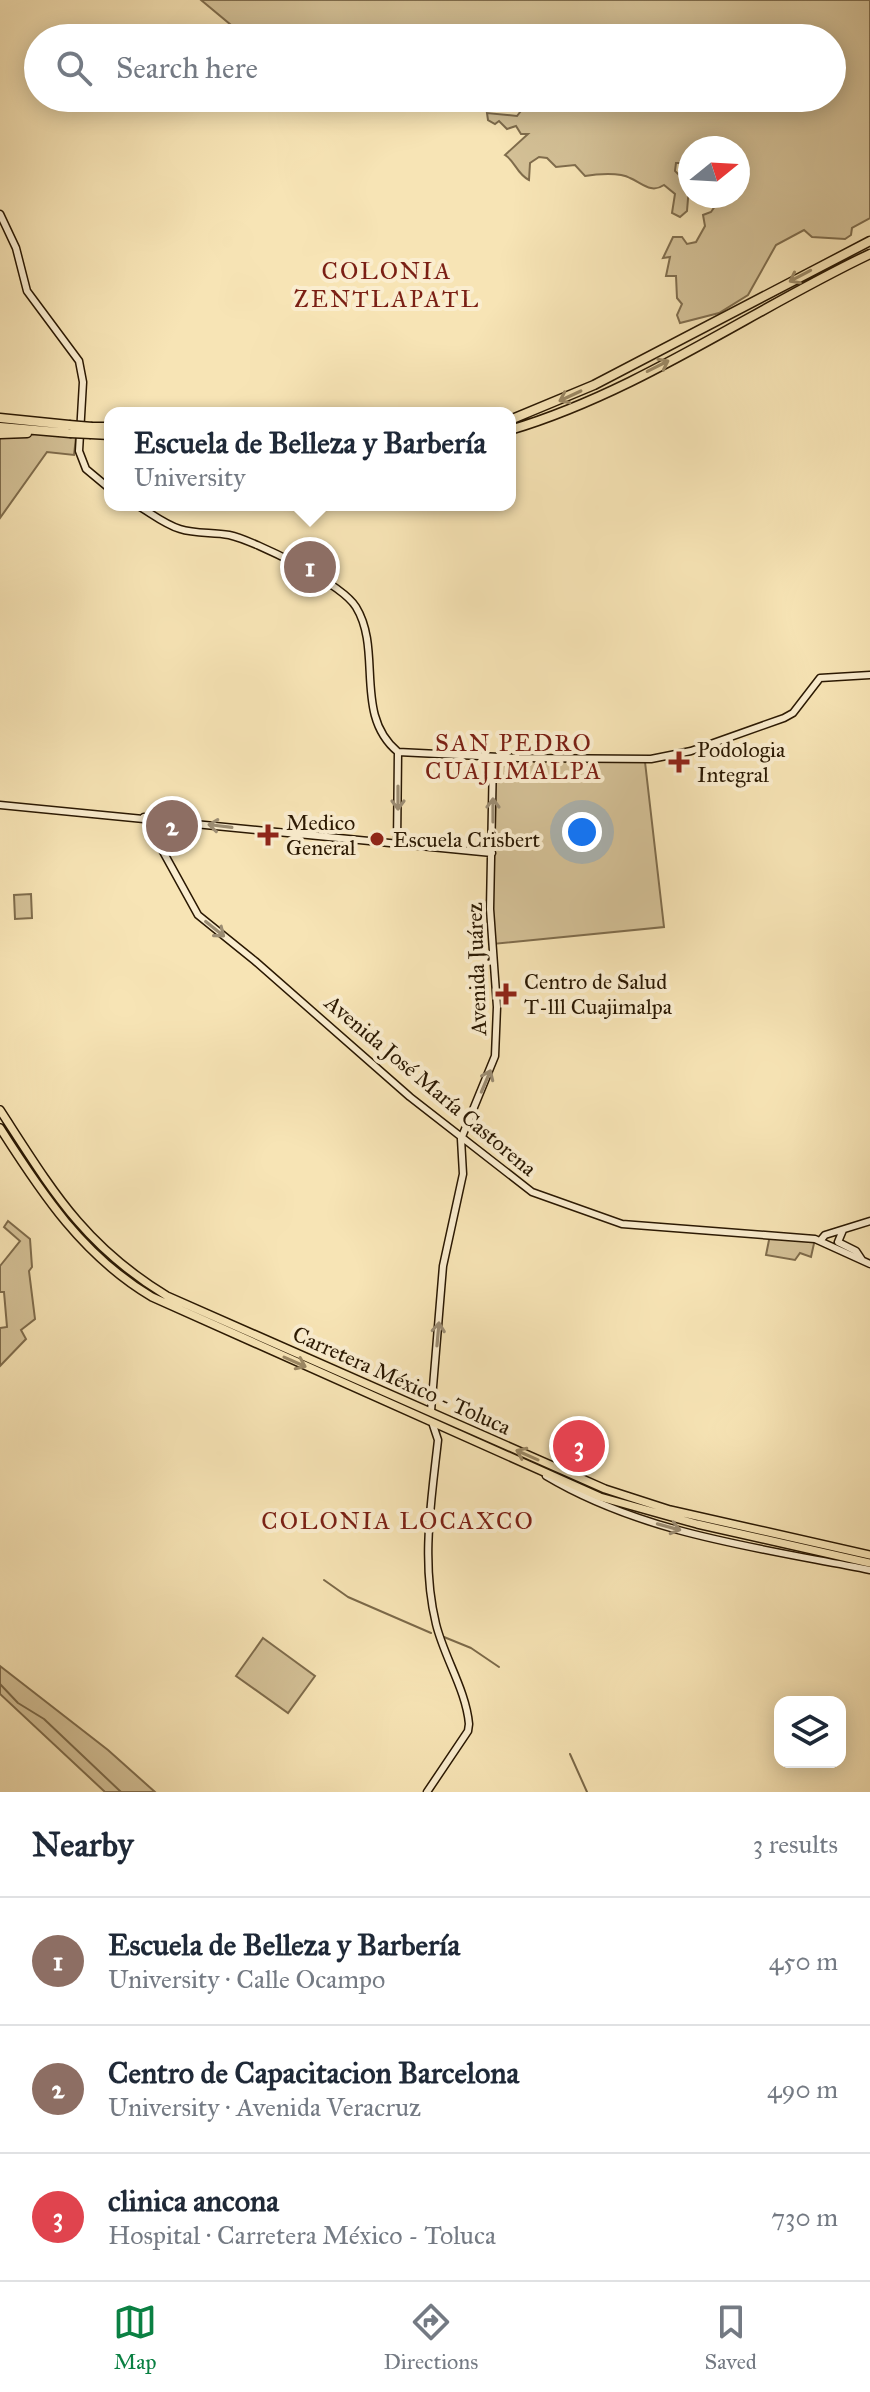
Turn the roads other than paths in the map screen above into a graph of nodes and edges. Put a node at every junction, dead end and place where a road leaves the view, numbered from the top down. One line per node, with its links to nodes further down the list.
1 (0, 214): 14 (street)
2 (870, 241): 5 (highway, one-way to 5)
3 (870, 254): 8 (highway, one-way to 3)
4 (0, 418): 9 (highway)
5 (516, 418)
6 (0, 427): 11 (highway)
7 (104, 428): 10 (highway)
8 (516, 428)
9 (69, 429): 10 (highway, bridge); 11 (highway)
10 (91, 430): 12 (highway)
11 (45, 431): 13 (highway)
12 (104, 433)
13 (0, 434)
14 (104, 484)
15 (148, 511): 17 (street)
16 (870, 675): 18 (street)
17 (398, 752): 18 (street); 21 (street, one-way to 21)
18 (493, 757): 22 (street, Avenida Juárez, one-way to 18)
19 (0, 805): 20 (street)
20 (144, 817): 21 (street, one-way to 20); 25 (street, Avenida José María Castorena, one-way to 25)
21 (397, 845): 22 (street)
22 (492, 853): 25 (street, Avenida Juárez, one-way to 22)
23 (0, 1110): 31 (main road, Carretera México - Toluca)
24 (0, 1128): 32 (main road, Carretera México - Toluca, one-way to 32)
25 (461, 1139): 28 (street, Avenida José María Castorena); 31 (street, Avenida Juárez, one-way to 25)
26 (870, 1221): 27 (street)
27 (845, 1228): 28 (street); 29 (street)
28 (820, 1241): 29 (street, Avenida José María Castorena)
29 (862, 1260): 30 (street, Avenida José María Castorena)
30 (870, 1264)
31 (431, 1411): 36 (main road, Carretera México - Toluca, one-way to 31)
32 (433, 1425): 33 (main road, Carretera México - Toluca); 34 (street)
33 (453, 1434): 34 (street); 35 (main road, Carretera México - Toluca)
34 (438, 1440): 39 (street)
35 (546, 1476): 37 (main road, Carretera México - Toluca); 38 (street, one-way to 38)
36 (870, 1555)
37 (870, 1563)
38 (870, 1570)
39 (427, 1792)

